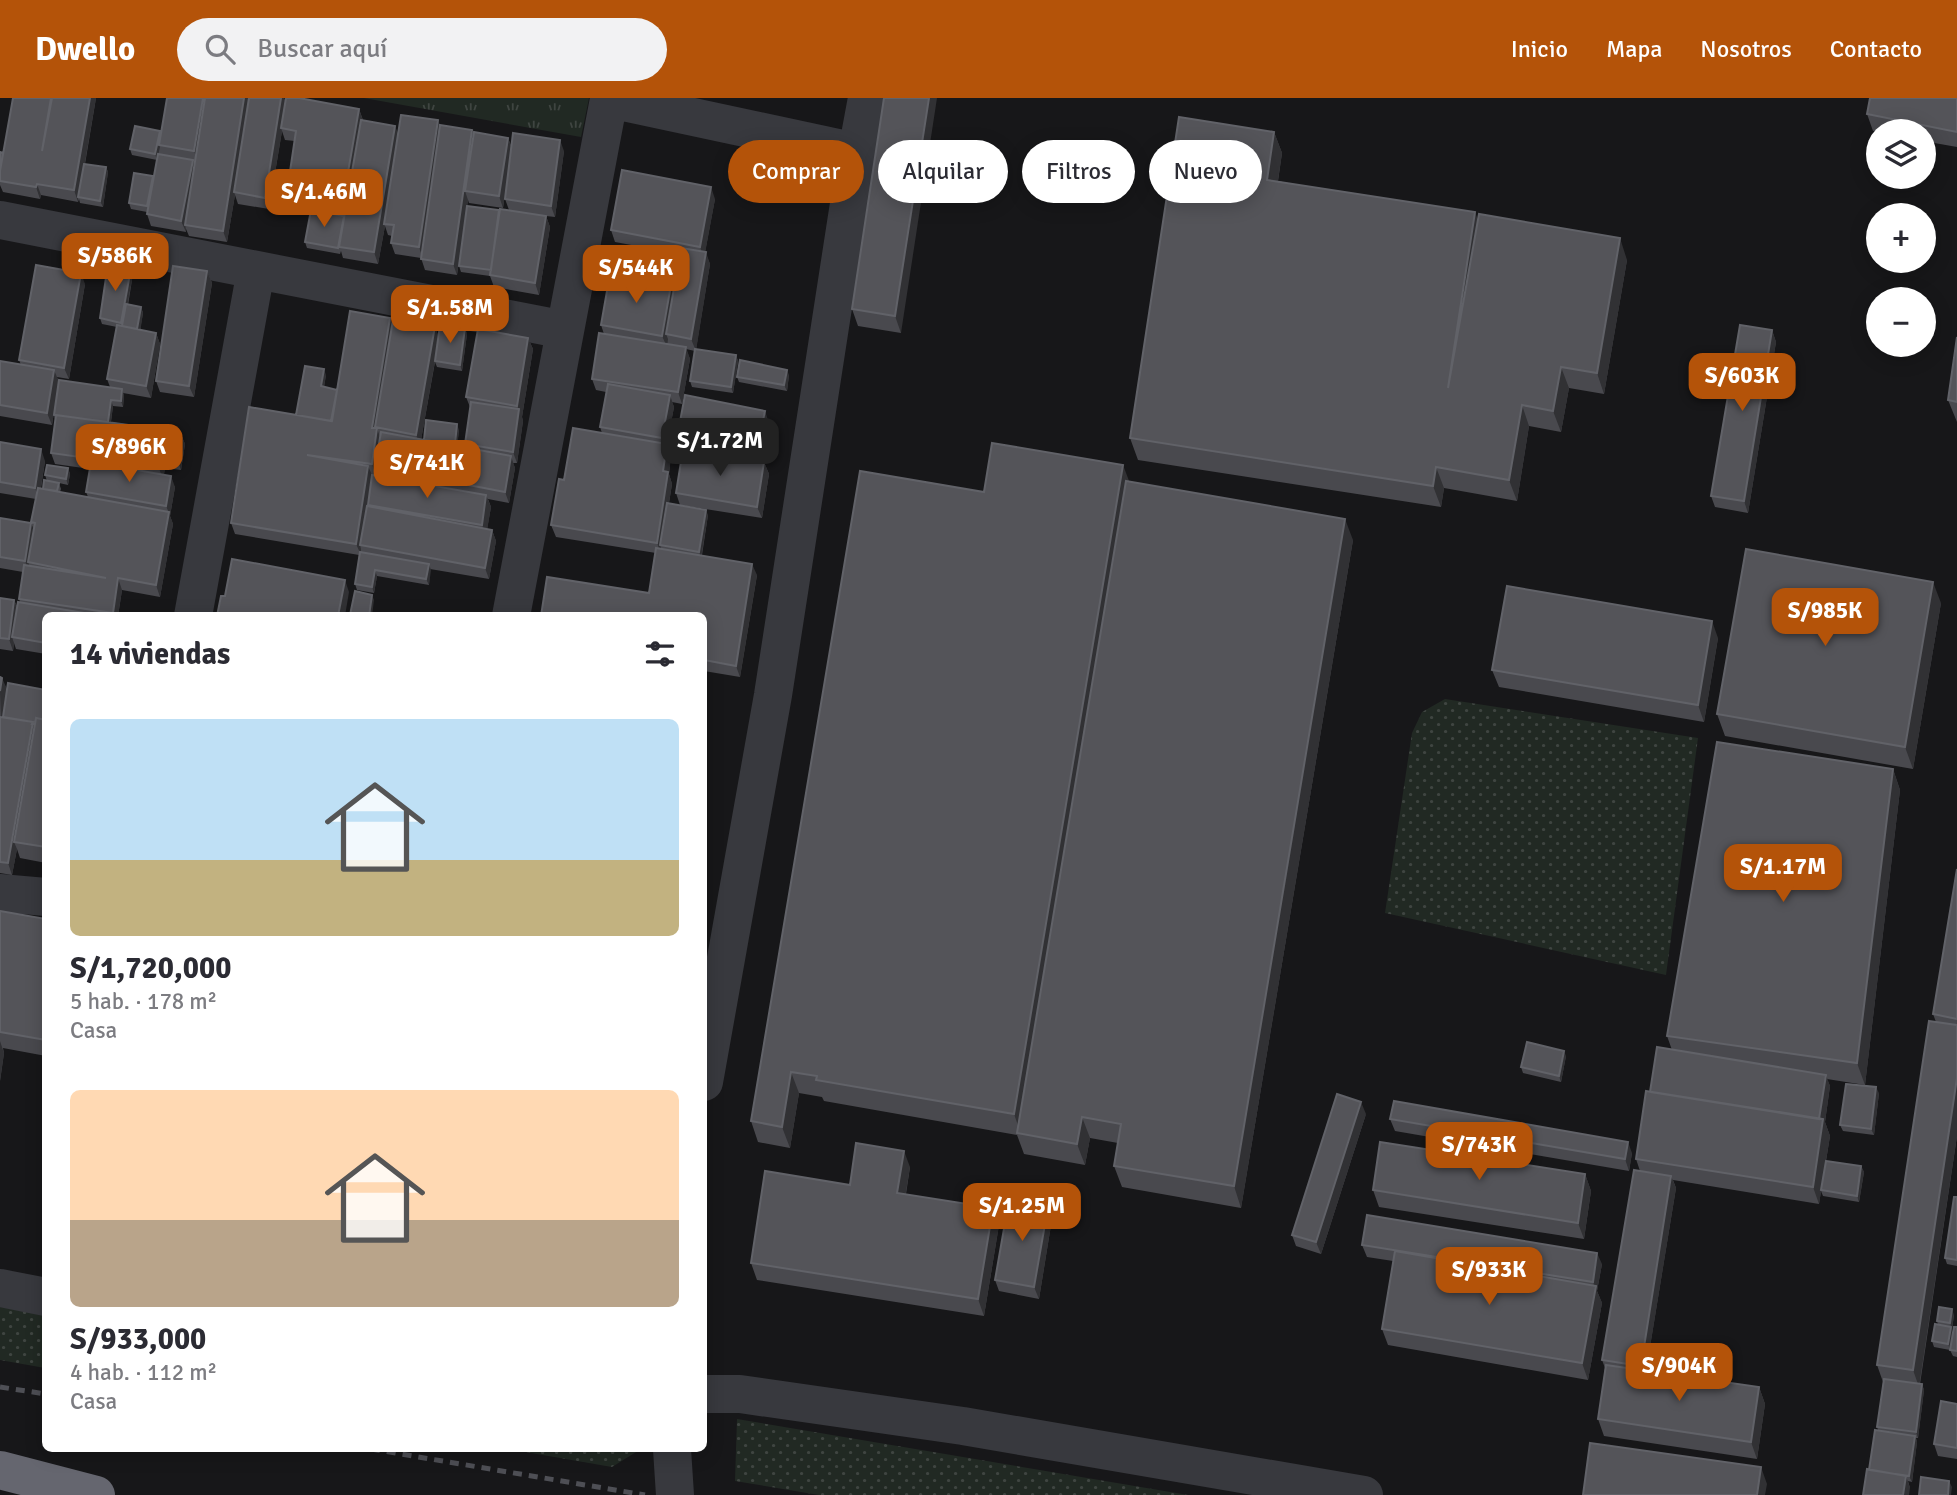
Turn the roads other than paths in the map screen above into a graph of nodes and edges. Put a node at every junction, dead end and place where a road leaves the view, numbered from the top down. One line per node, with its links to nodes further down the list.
1 (867, 98): 3 (street)
2 (801, 140): 7 (street)
3 (859, 140)
4 (849, 203): 12 (street)
5 (0, 220): 6 (street)
6 (256, 270): 7 (street); 8 (street)
7 (565, 330): 9 (street)
8 (194, 612)
9 (512, 612)
10 (0, 893): 11 (street)
11 (42, 897)
12 (707, 1065)
13 (0, 1288): 14 (street)
14 (42, 1296)
15 (707, 1394): 20 (street)
16 (672, 1452): 19 (street)
17 (0, 1470): 18 (highway)
18 (96, 1495)
19 (675, 1495)
20 (1364, 1495)

